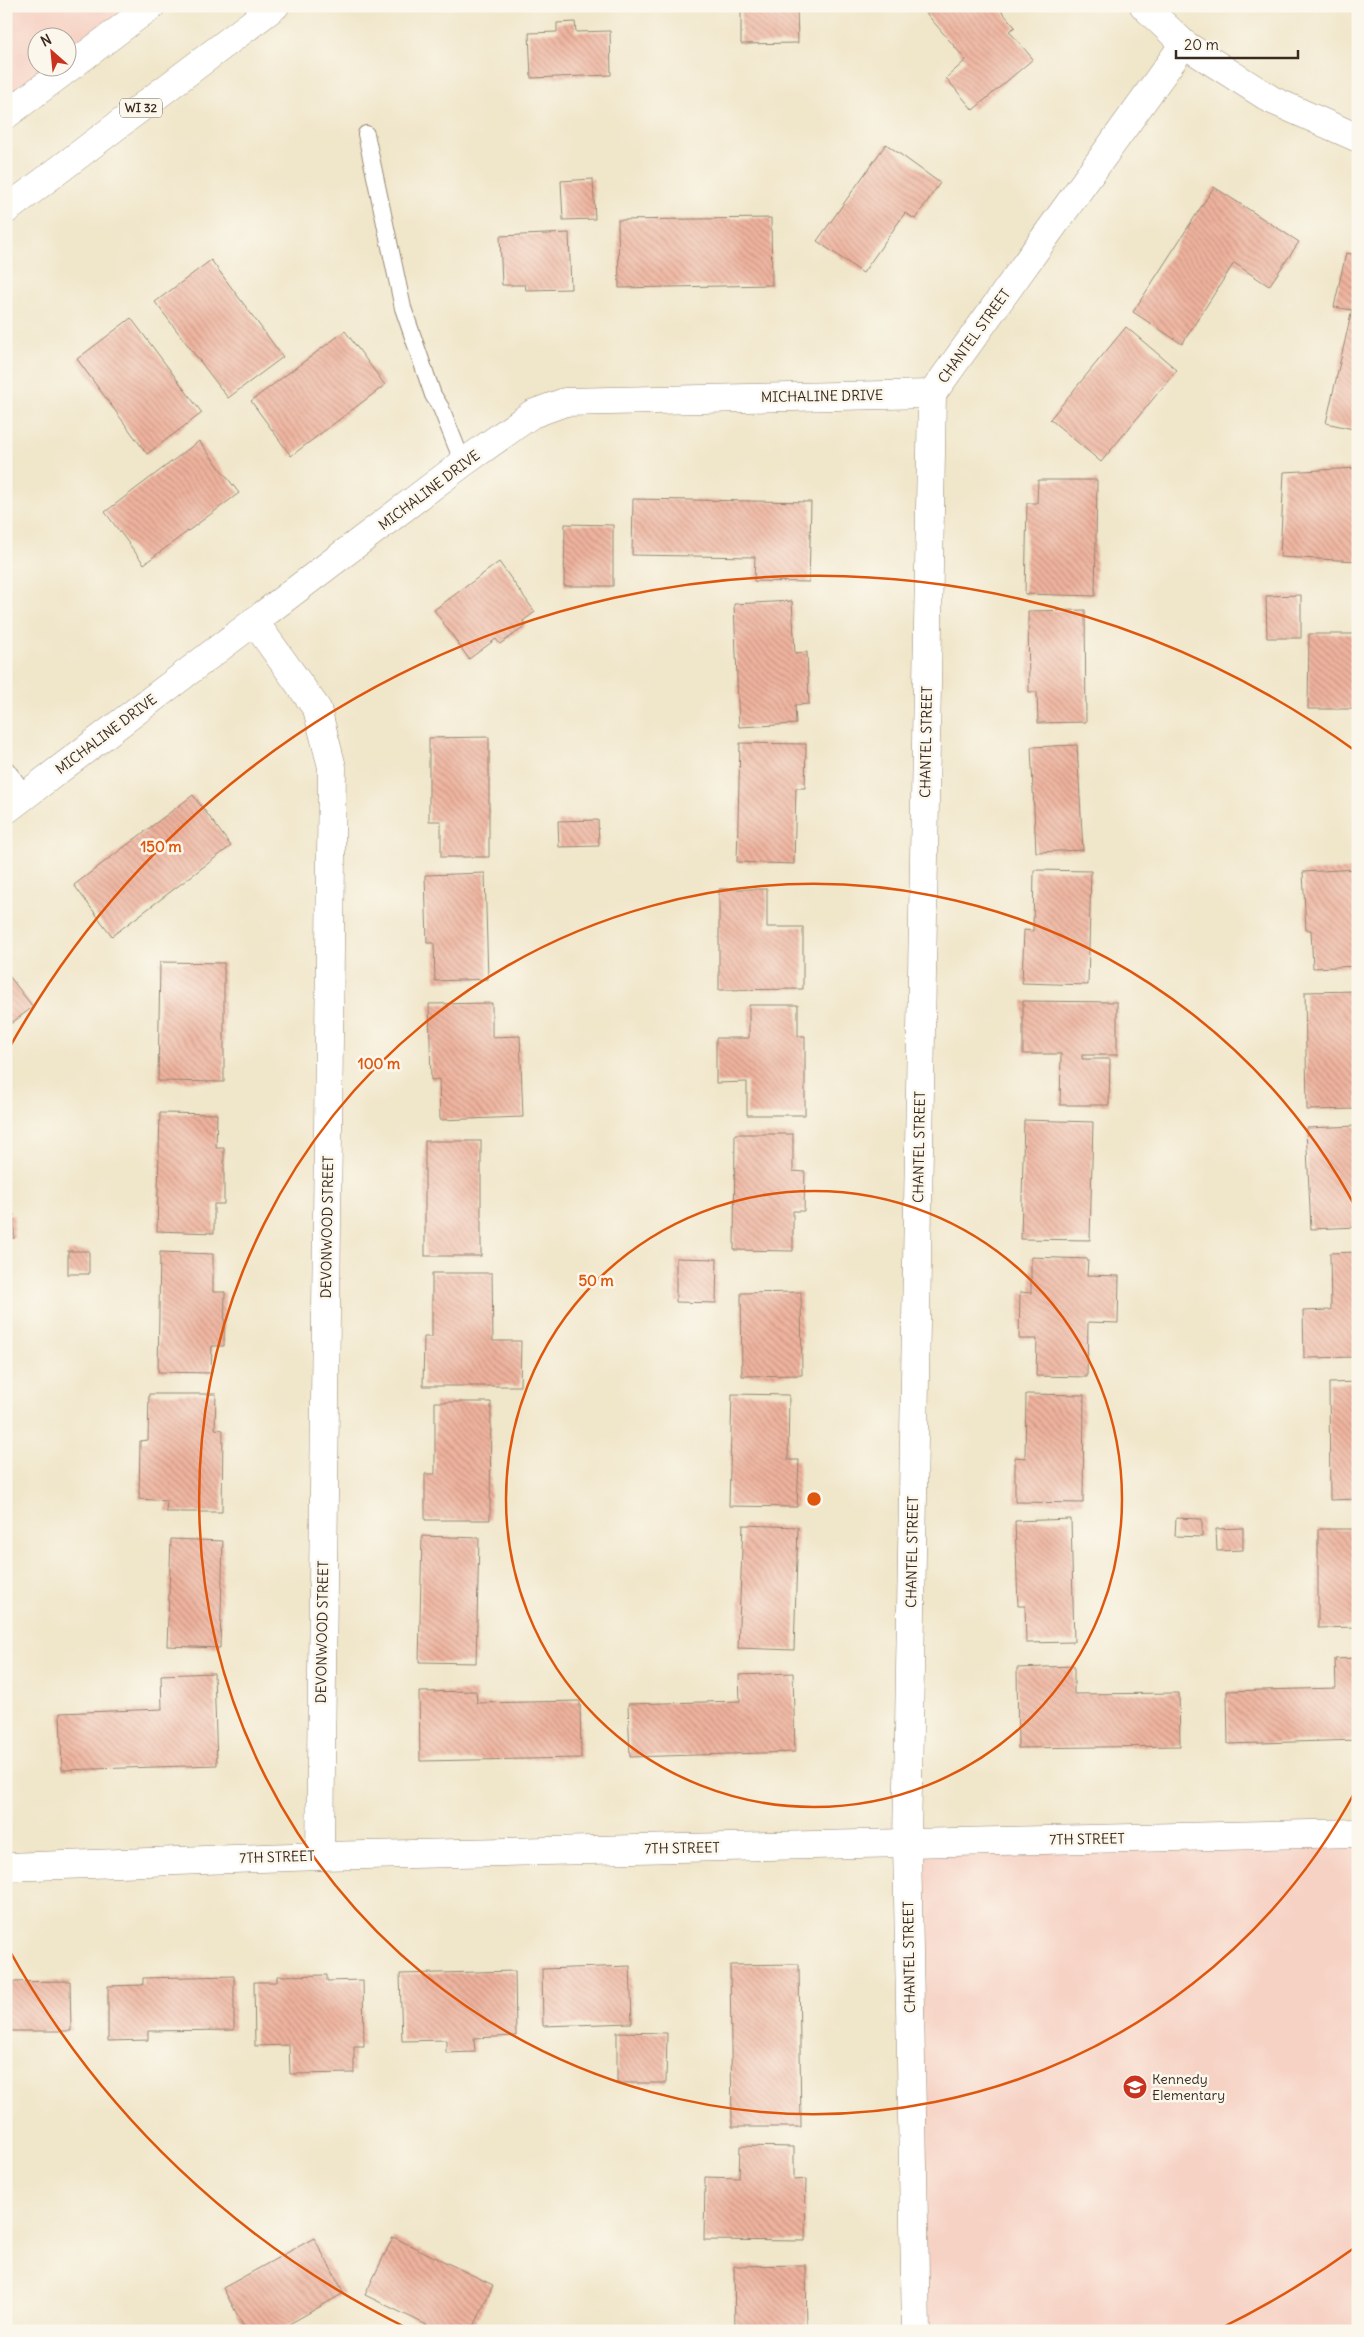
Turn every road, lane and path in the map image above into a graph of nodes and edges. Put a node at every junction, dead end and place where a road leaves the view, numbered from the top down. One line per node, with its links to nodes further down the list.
1 (151, 6): 5 (street)
2 (275, 6): 8 (street, WI 32)
3 (1144, 6): 4 (street)
4 (1184, 44): 7 (street); 9 (street, CHANTEL STREET)
5 (6, 115)
6 (366, 134): 10 (lane)
7 (1358, 138)
8 (6, 210)
9 (932, 394): 10 (street, MICHALINE DRIVE); 15 (street, CHANTEL STREET)
10 (463, 463): 11 (street, MICHALINE DRIVE)
11 (254, 621): 13 (street, MICHALINE DRIVE); 16 (street, DEVONWOOD STREET)
12 (6, 769): 13 (lane)
13 (16, 802)
14 (1358, 1833): 15 (street, 7TH STREET)
15 (906, 1843): 16 (street, 7TH STREET); 18 (street, CHANTEL STREET)
16 (320, 1856): 17 (street, 7TH STREET)
17 (6, 1867)
18 (916, 2331)

